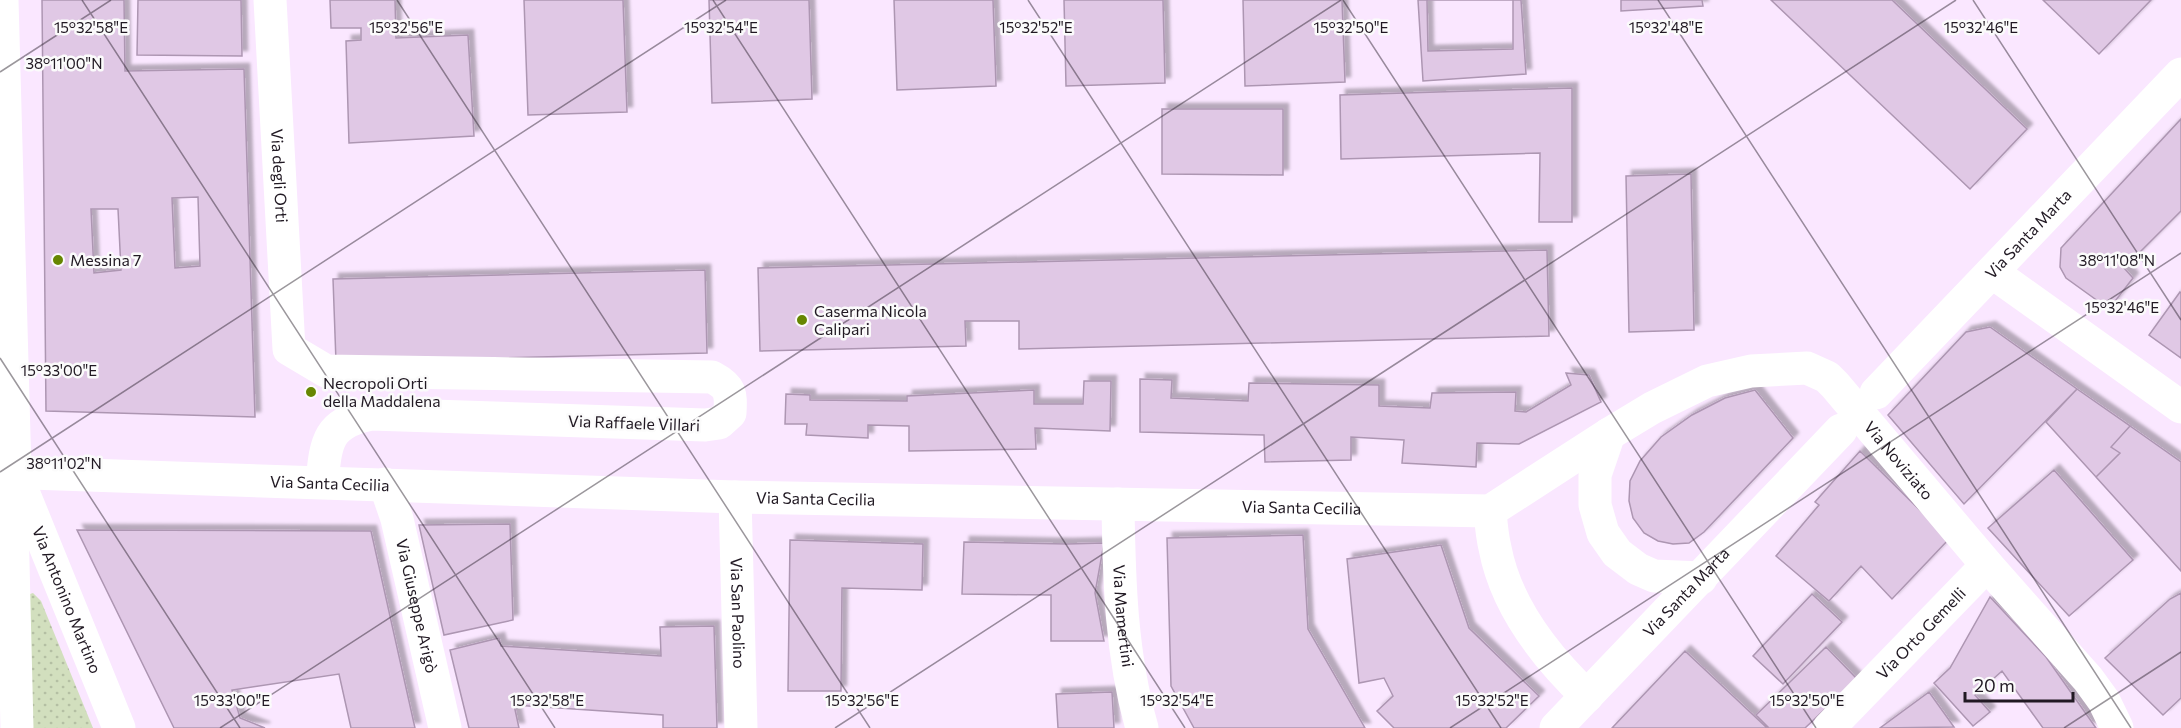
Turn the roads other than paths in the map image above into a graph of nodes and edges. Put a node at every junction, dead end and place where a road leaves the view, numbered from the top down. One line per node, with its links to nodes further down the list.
1 (2, 0): 10 (street)
2 (270, 0): 5 (street, Via degli Orti)
3 (2181, 74): 4 (street, Via Santa Marta)
4 (1992, 272): 6 (street, Via Santa Marta); 7 (street)
5 (290, 349): 11 (street, Via Raffaele Villari)
6 (1876, 393)
7 (2181, 407)
8 (1841, 430): 17 (street, Via Santa Marta)
9 (1609, 434): 15 (street); 16 (street, Via Noviziato); 17 (street)
10 (7, 472): 11 (street, Via Santa Cecilia); 19 (street); 20 (street, Via Antonino Martino)
11 (322, 482): 12 (street, Via Santa Cecilia)
12 (385, 484): 13 (street, Via Santa Cecilia); 21 (street, Via Giuseppe Arigò)
13 (735, 497): 14 (street, Via Santa Cecilia); 22 (street, Via San Paolino)
14 (1118, 504): 15 (street, Via Santa Cecilia); 23 (street, Via Mamertini)
15 (1490, 511): 18 (street)
16 (1987, 565): 25 (street, Via Orto Gemelli); 26 (street, Via Noviziato)
17 (1701, 578): 18 (street, Via Santa Marta)
18 (1587, 696): 24 (street, Via Santa Marta)
19 (17, 728)
20 (119, 728)
21 (445, 728)
22 (741, 728)
23 (1142, 728)
24 (1556, 728)
25 (1829, 728)
26 (2117, 728)

